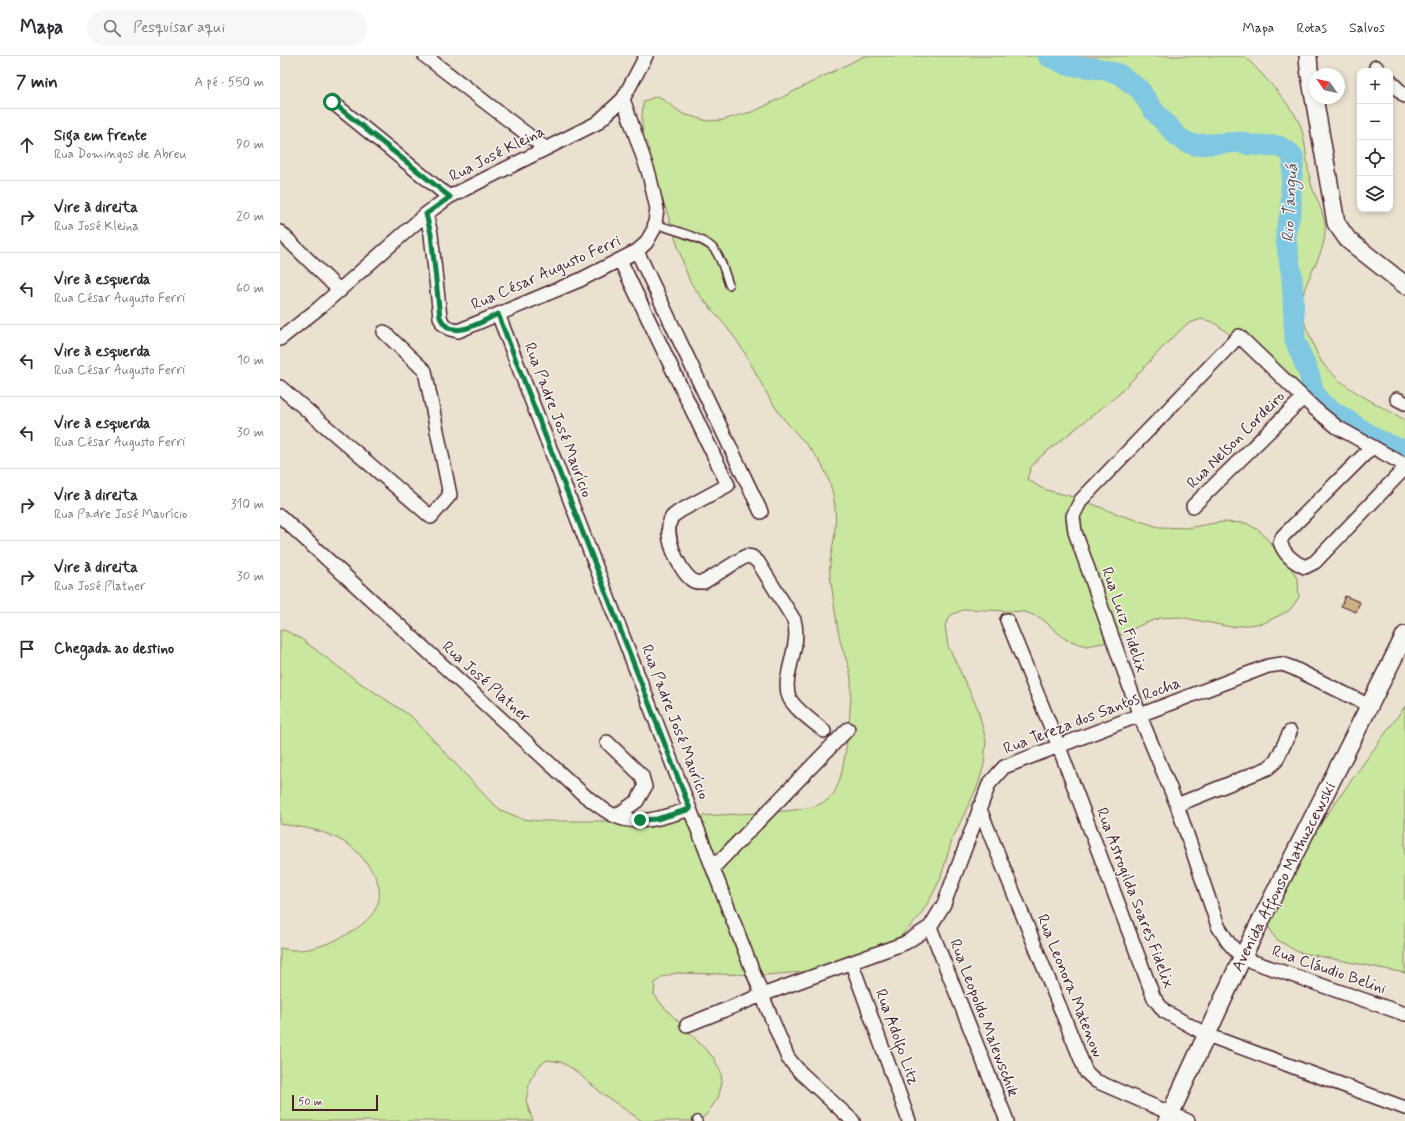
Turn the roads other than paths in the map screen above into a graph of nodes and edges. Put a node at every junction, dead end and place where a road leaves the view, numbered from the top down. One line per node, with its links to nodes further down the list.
1 (425, 56): 8 (street)
2 (646, 56): 6 (street, Rua José Kleina)
3 (1308, 56): 16 (street)
4 (1393, 84): 5 (street)
5 (1405, 96)
6 (623, 99): 8 (street, Rua José Kleina); 11 (street, Rua César Augusto Ferri)
7 (332, 102): 9 (street)
8 (545, 148): 9 (street, Rua José Kleina)
9 (450, 197): 10 (street, Rua José Kleina)
10 (426, 214): 17 (street, Rua José Kleina); 18 (street, Rua César Augusto Ferri)
11 (655, 224): 13 (street, Rua César Augusto Ferri); 15 (lane)
12 (280, 232): 17 (street)
13 (637, 251): 14 (street, Rua César Augusto Ferri); 26 (street)
14 (620, 260): 18 (street, Rua César Augusto Ferri); 33 (street)
15 (729, 285)
16 (1405, 285)
17 (340, 291): 20 (street, Rua José Kleina)
18 (498, 314): 39 (street, Rua Padre José Maurício)
19 (384, 332): 21 (street)
20 (280, 339)
21 (280, 387)
22 (1303, 398): 23 (street); 25 (street, Rua Nelson Cordeiro); 31 (street, Rua Luiz Fidelix)
23 (1372, 447): 24 (street); 24 (street)
24 (1405, 467)
25 (1193, 506)
26 (761, 512)
27 (280, 516): 40 (street, Rua José Platner)
28 (1007, 620): 36 (street, Rua Astrogilda Soares Fidelix)
29 (1405, 635): 30 (street, Avenida Affonso Mathuzcewski)
30 (1370, 706): 31 (street, Rua Tereza dos Santos Rocha); 43 (street, Avenida Affonso Mathuzcewski)
31 (1140, 716): 36 (street, Rua Tereza dos Santos Rocha); 37 (street, Rua Luiz Fidelix)
32 (848, 729): 41 (street)
33 (824, 731)
34 (1290, 732): 37 (street)
35 (607, 742): 40 (street)
36 (1059, 747): 38 (street, Rua Tereza dos Santos Rocha); 48 (street, Rua Astrogilda Soares Fidelix)
37 (1177, 805): 43 (street, Rua Luiz Fidelix)
38 (979, 807): 42 (street, Rua Tereza dos Santos Rocha); 50 (street, Rua Leonora Matenow)
39 (690, 809): 40 (street, Rua José Platner); 41 (street, Rua Padre José Maurício)
40 (616, 816)
41 (713, 868): 45 (street, Rua Padre José Maurício)
42 (930, 927): 44 (street, Rua Tereza dos Santos Rocha); 53 (street, Rua Leopoldo Malewschik)
43 (1242, 958): 46 (street, Rua Cláudio Belini); 48 (street, Avenida Affonso Mathuzcewski)
44 (852, 964): 45 (street, Rua Tereza dos Santos Rocha); 52 (street, Rua Adolfo Litz)
45 (762, 995): 47 (street, Rua Tereza dos Santos Rocha); 51 (street, Rua Padre José Maurício)
46 (1405, 1014)
47 (687, 1025)
48 (1207, 1035): 49 (street, Rua Astrogilda Soares Fidelix); 50 (street, Avenida Affonso Mathuzcewski)
49 (1405, 1108)
50 (1169, 1118): 54 (street, Rua Leonora Matenow)
51 (852, 1121)
52 (909, 1121)
53 (1007, 1121)
54 (1188, 1121)

